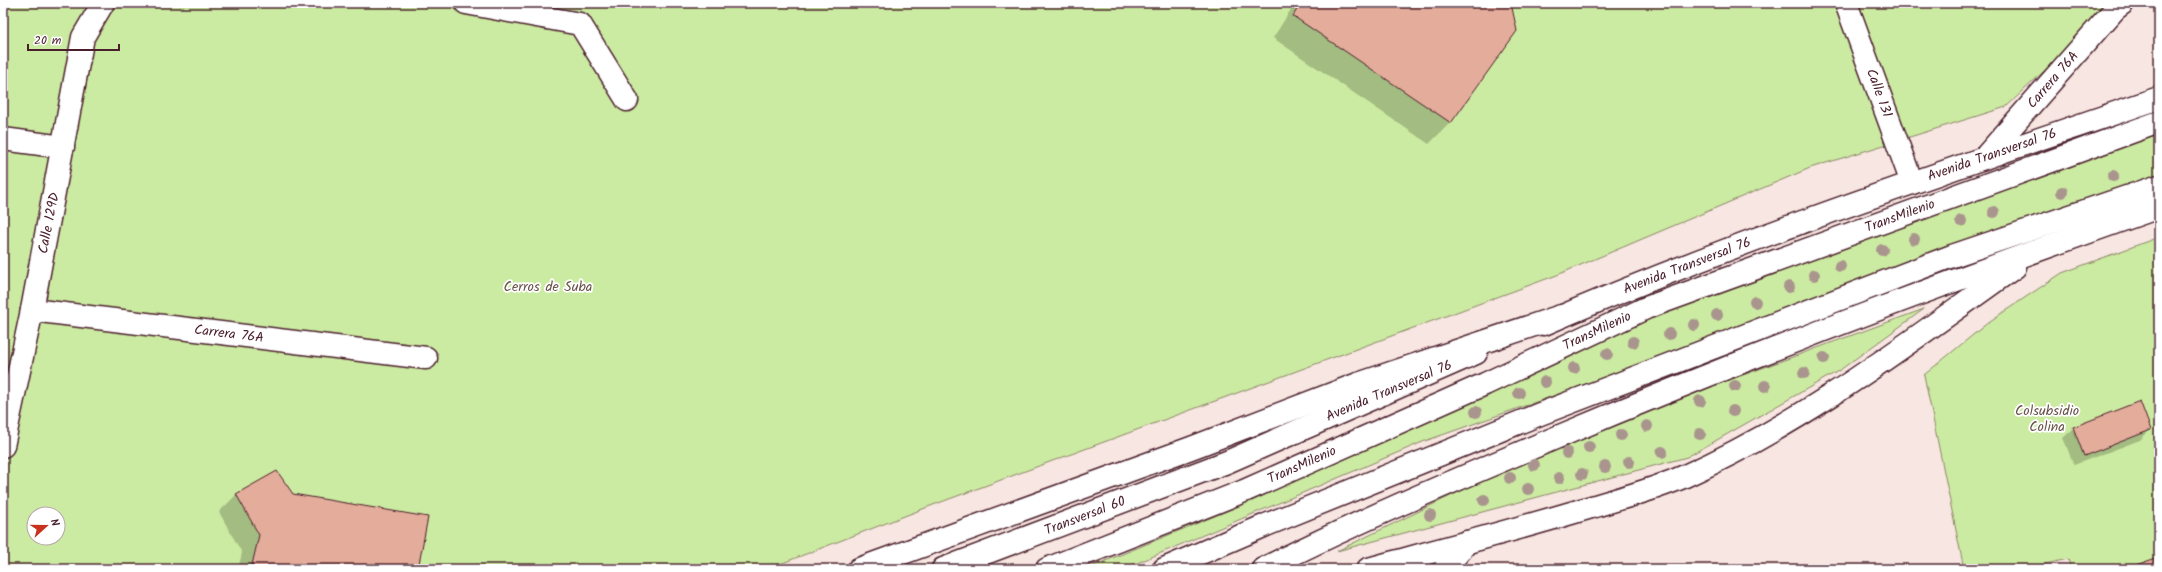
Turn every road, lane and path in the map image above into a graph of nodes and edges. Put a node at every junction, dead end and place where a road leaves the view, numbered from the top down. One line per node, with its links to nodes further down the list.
1 (103, 3): 9 (main road, Calle 129D)
2 (466, 3): 6 (main road)
3 (1846, 3): 11 (main road, Calle 131)
4 (2123, 3): 10 (main road, Carrera 76A)
5 (2159, 98): 10 (main road, Avenida Transversal 76)
6 (627, 100)
7 (2159, 122): 23 (main road, TransMilenio)
8 (3, 139): 9 (main road)
9 (63, 147): 15 (main road, Calle 129D)
10 (1984, 158): 11 (main road, Avenida Transversal 76)
11 (1912, 183): 16 (main road, Avenida Transversal 76)
12 (2159, 186): 24 (main road)
13 (2159, 207): 14 (main road)
14 (2039, 250): 20 (main road); 25 (main road)
15 (32, 310): 17 (main road, Carrera 76A); 18 (main road, Calle 129D)
16 (1561, 316): 19 (main road, Avenida Transversal 76); 21 (main road)
17 (426, 358)
18 (3, 446)
19 (1227, 462): 22 (main road, Transversal 60)
20 (1468, 542): 26 (main road); 27 (main road)
21 (859, 569)
22 (943, 569)
23 (1047, 569)
24 (1164, 569)
25 (1263, 569)
26 (1368, 569)
27 (1446, 569)

